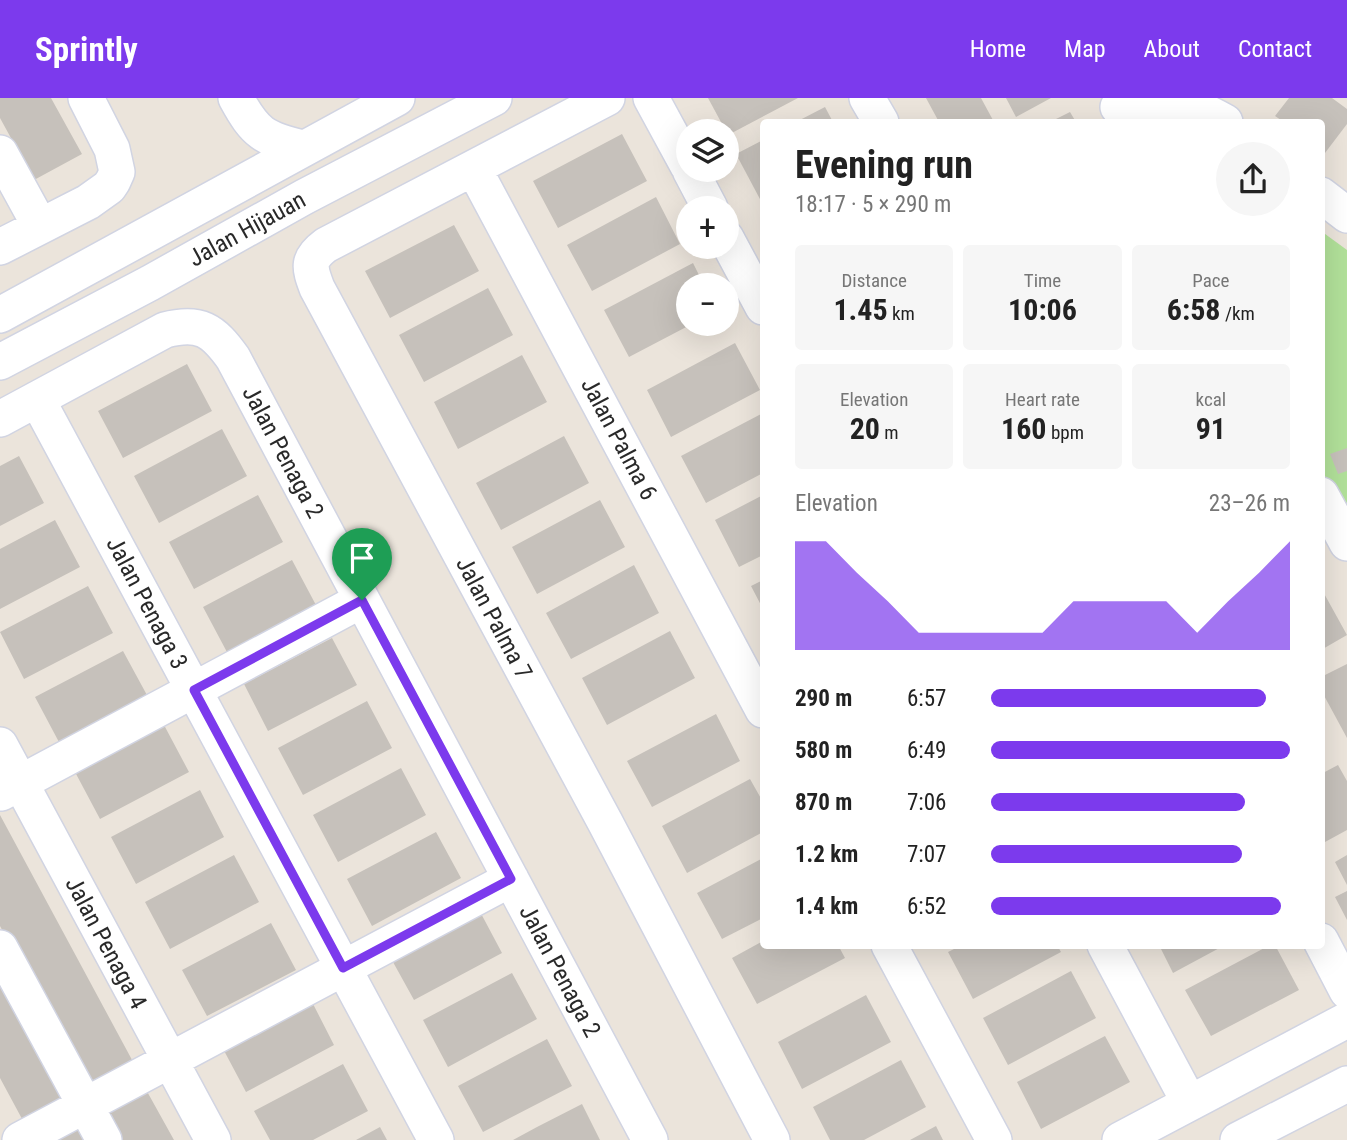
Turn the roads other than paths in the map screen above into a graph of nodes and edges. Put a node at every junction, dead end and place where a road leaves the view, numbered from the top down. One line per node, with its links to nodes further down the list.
1 (86, 98): 18 (street)
2 (397, 98): 12 (street, Jalan Hijauan)
3 (494, 98): 15 (street, Jalan Hijauan)
4 (607, 98): 14 (street, Jalan Palma 7)
5 (651, 98): 11 (street)
6 (867, 98): 9 (street)
7 (247, 102): 12 (street)
8 (1119, 109): 10 (street)
9 (879, 119)
10 (1221, 119)
11 (676, 144)
12 (286, 147): 15 (street); 22 (street, Jalan Hijauan)
13 (0, 153): 18 (street)
14 (474, 169): 30 (street, Jalan Palma 6); 50 (street, Jalan Palma 7)
15 (349, 174): 23 (street, Jalan Hijauan)
16 (1325, 198): 17 (street)
17 (1347, 215)
18 (40, 226): 19 (street)
19 (0, 247)
20 (737, 259): 21 (street)
21 (760, 301)
22 (0, 315)
23 (0, 362)
24 (37, 399): 25 (street); 28 (street, Jalan Penaga 2); 29 (street, Jalan Penaga 3)
25 (0, 419)
26 (1325, 503): 27 (street)
27 (1347, 544)
28 (362, 600): 29 (street); 33 (street, Jalan Penaga 2)
29 (194, 690): 32 (street); 38 (street, Jalan Penaga 3)
30 (760, 704)
31 (0, 745): 32 (street, Jalan Penaga 4)
32 (10, 788): 41 (street, Jalan Penaga 4)
33 (511, 879): 38 (street); 49 (street, Jalan Penaga 2)
34 (0, 948): 44 (street)
35 (891, 949): 51 (street)
36 (1107, 949): 43 (street)
37 (1325, 949): 39 (street)
38 (343, 968): 41 (street); 48 (street, Jalan Penaga 3)
39 (1347, 991)
40 (1347, 1020): 43 (street)
41 (170, 1060): 44 (street); 47 (street, Jalan Penaga 4)
42 (1347, 1084): 53 (street)
43 (1189, 1102): 52 (street)
44 (85, 1105): 45 (street); 46 (street)
45 (20, 1140)
46 (104, 1140)
47 (213, 1140)
48 (436, 1140)
49 (650, 1140)
50 (772, 1140)
51 (994, 1140)
52 (1120, 1140)
53 (1238, 1140)

